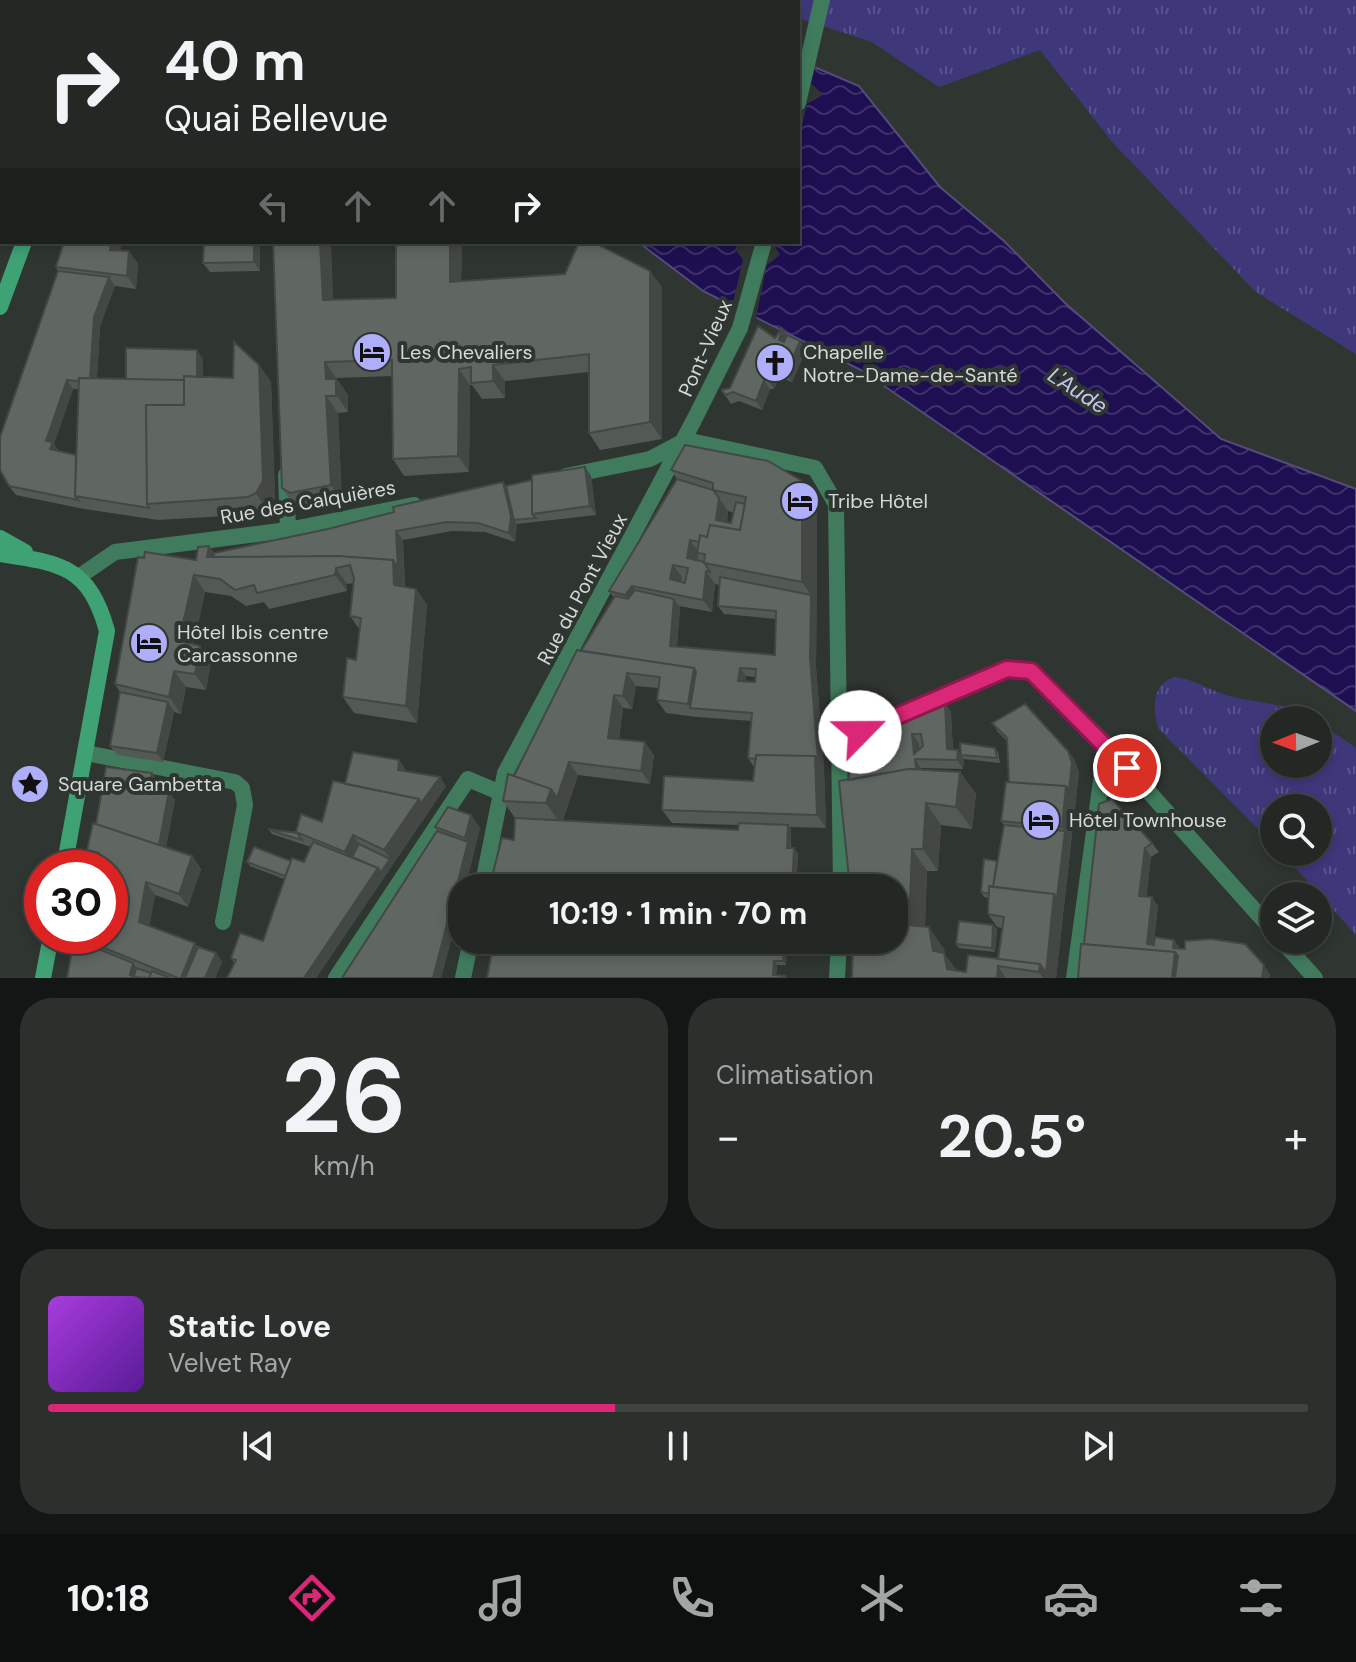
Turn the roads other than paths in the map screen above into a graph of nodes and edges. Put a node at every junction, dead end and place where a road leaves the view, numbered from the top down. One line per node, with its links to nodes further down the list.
1 (822, 0): 2 (street)
2 (800, 94)
3 (23, 244): 5 (main road)
4 (763, 244): 6 (street, Pont-Vieux)
5 (0, 307)
6 (693, 422): 7 (street, Rue du Pont Vieux)
7 (686, 440): 9 (street); 16 (street); 19 (street, Rue du Pont Vieux)
8 (285, 450): 11 (street)
9 (544, 480)
10 (437, 500): 11 (street, Rue des Calquières)
11 (288, 530): 15 (street, Rue des Calquières)
12 (0, 538): 14 (main road)
13 (0, 554): 14 (main road)
14 (41, 560): 15 (main road)
15 (80, 576): 18 (main road)
16 (837, 741): 17 (street); 22 (street)
17 (1106, 744): 23 (street); 33 (street)
18 (86, 753): 20 (main road); 24 (street)
19 (501, 793): 21 (street, Rue du Pont Vieux); 30 (street)
20 (67, 850)
21 (485, 874)
22 (841, 874)
23 (1260, 916)
24 (223, 922)
25 (48, 954): 29 (main road)
26 (468, 954): 31 (street)
27 (838, 954): 32 (street)
28 (1294, 954): 34 (street)
29 (43, 978)
30 (336, 978)
31 (463, 978)
32 (837, 978)
33 (1074, 978)
34 (1315, 978)

